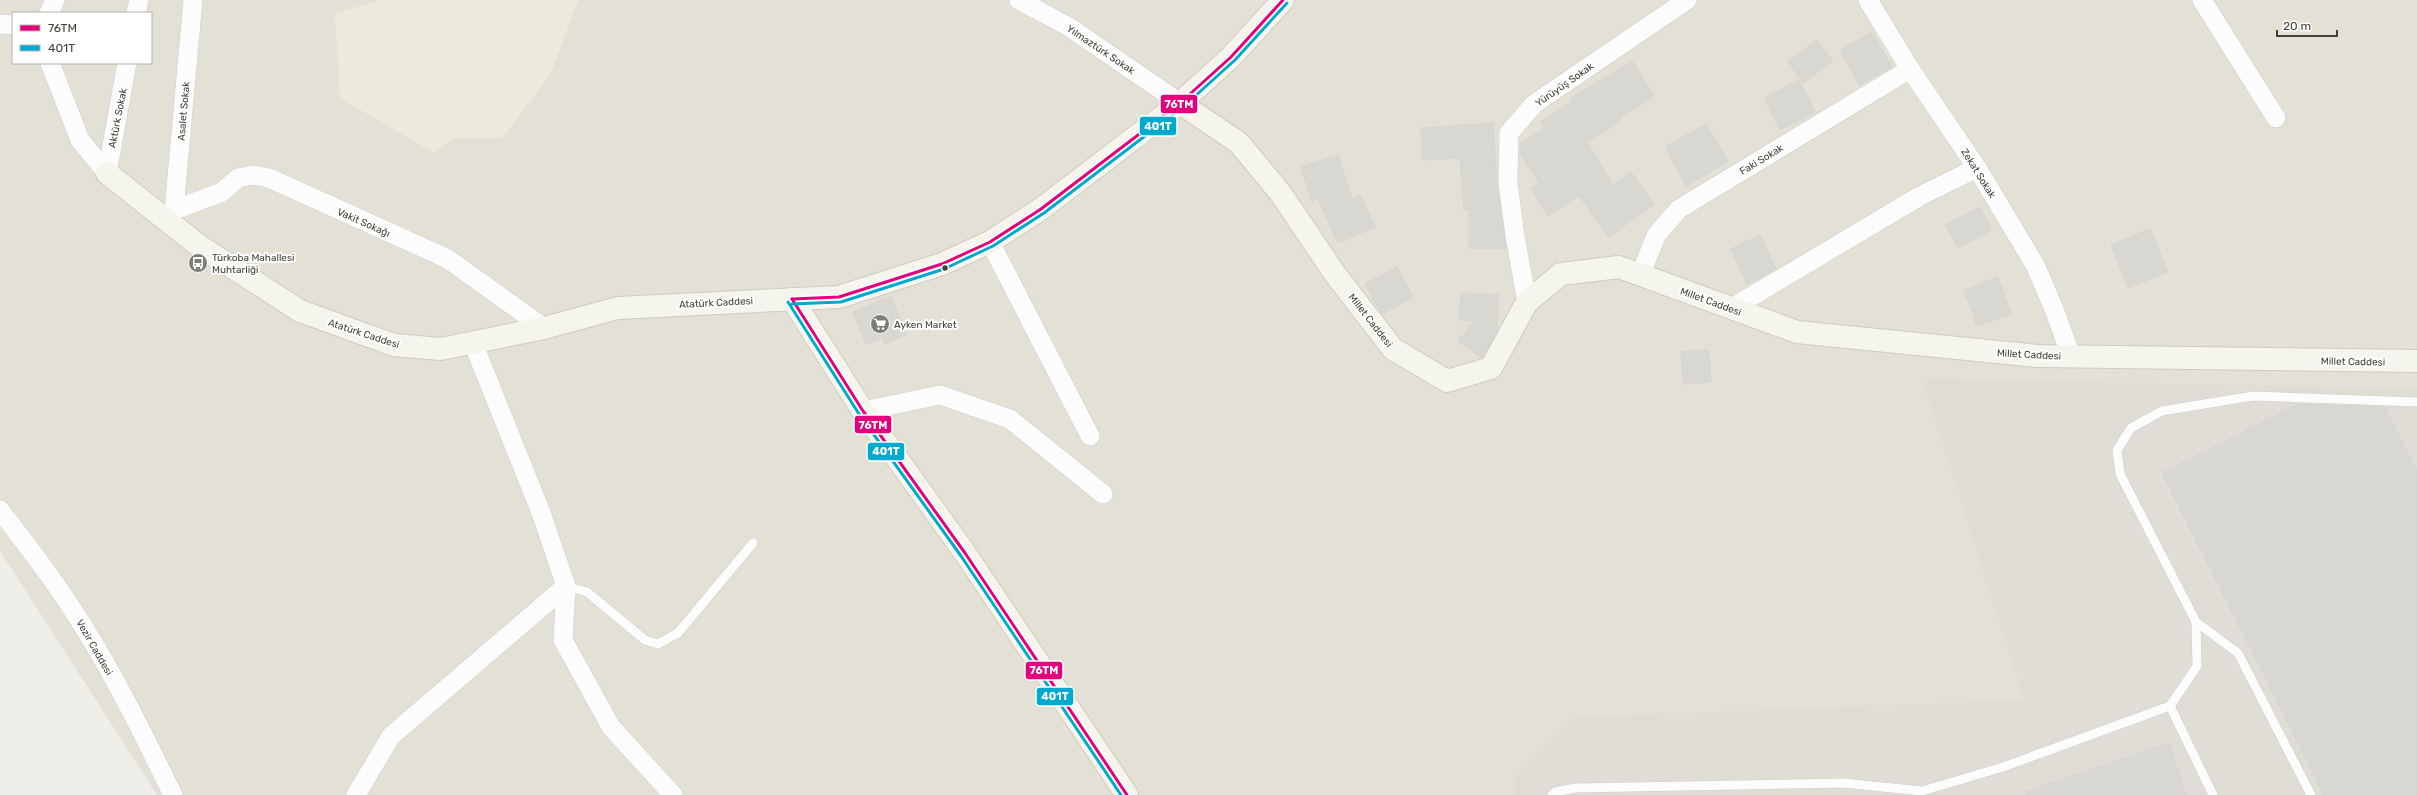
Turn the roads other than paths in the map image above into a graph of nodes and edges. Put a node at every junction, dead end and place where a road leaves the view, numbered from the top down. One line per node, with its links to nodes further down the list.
1 (55, 0): 9 (street)
2 (139, 0): 10 (street)
3 (194, 0): 20 (street, Asalet Sokak)
4 (1019, 0): 16 (street, Yılmaztürk Sokak)
5 (1283, 0): 16 (street, Atatürk Caddesi)
6 (1687, 0): 24 (street, Yürüyüş Sokak)
7 (1868, 0): 15 (street, Zekat Sokak)
8 (2202, 0): 17 (street)
9 (49, 12)
10 (136, 12)
11 (0, 24): 12 (street)
12 (12, 25)
13 (50, 64): 19 (street)
14 (127, 64): 19 (street, Aktürk Sokak)
15 (1910, 69): 18 (street, Zekat Sokak); 22 (street, Faki Sokak)
16 (1180, 103): 21 (street, Atatürk Caddesi); 24 (street, Millet Caddesi)
17 (2276, 118)
18 (1977, 168): 25 (street); 28 (street, Zekat Sokak)
19 (107, 173): 20 (street, Atatürk Caddesi)
20 (171, 216): 26 (street, Vakit Sokağı); 27 (street, Atatürk Caddesi)
21 (990, 242): 23 (street, Atatürk Caddesi); 32 (street)
22 (1640, 275): 24 (street, Millet Caddesi); 25 (street, Millet Caddesi)
23 (792, 299): 26 (street, Atatürk Caddesi); 31 (street)
24 (1528, 302)
25 (1732, 308): 28 (street, Millet Caddesi)
26 (544, 328): 27 (street, Atatürk Caddesi)
27 (473, 343): 36 (street)
28 (2071, 356): 29 (street, Millet Caddesi)
29 (2417, 361)
30 (2417, 402): 37 (lane)
31 (863, 411): 33 (street); 42 (street)
32 (1090, 436)
33 (1103, 494)
34 (0, 510): 39 (street, Vezir Caddesi)
35 (753, 543): 36 (lane)
36 (566, 586): 40 (street); 41 (street)
37 (2196, 622): 38 (lane); 45 (lane)
38 (2170, 706): 43 (lane); 44 (lane)
39 (173, 795)
40 (356, 795)
41 (673, 795)
42 (1127, 795)
43 (1552, 795)
44 (2212, 795)
45 (2311, 795)

